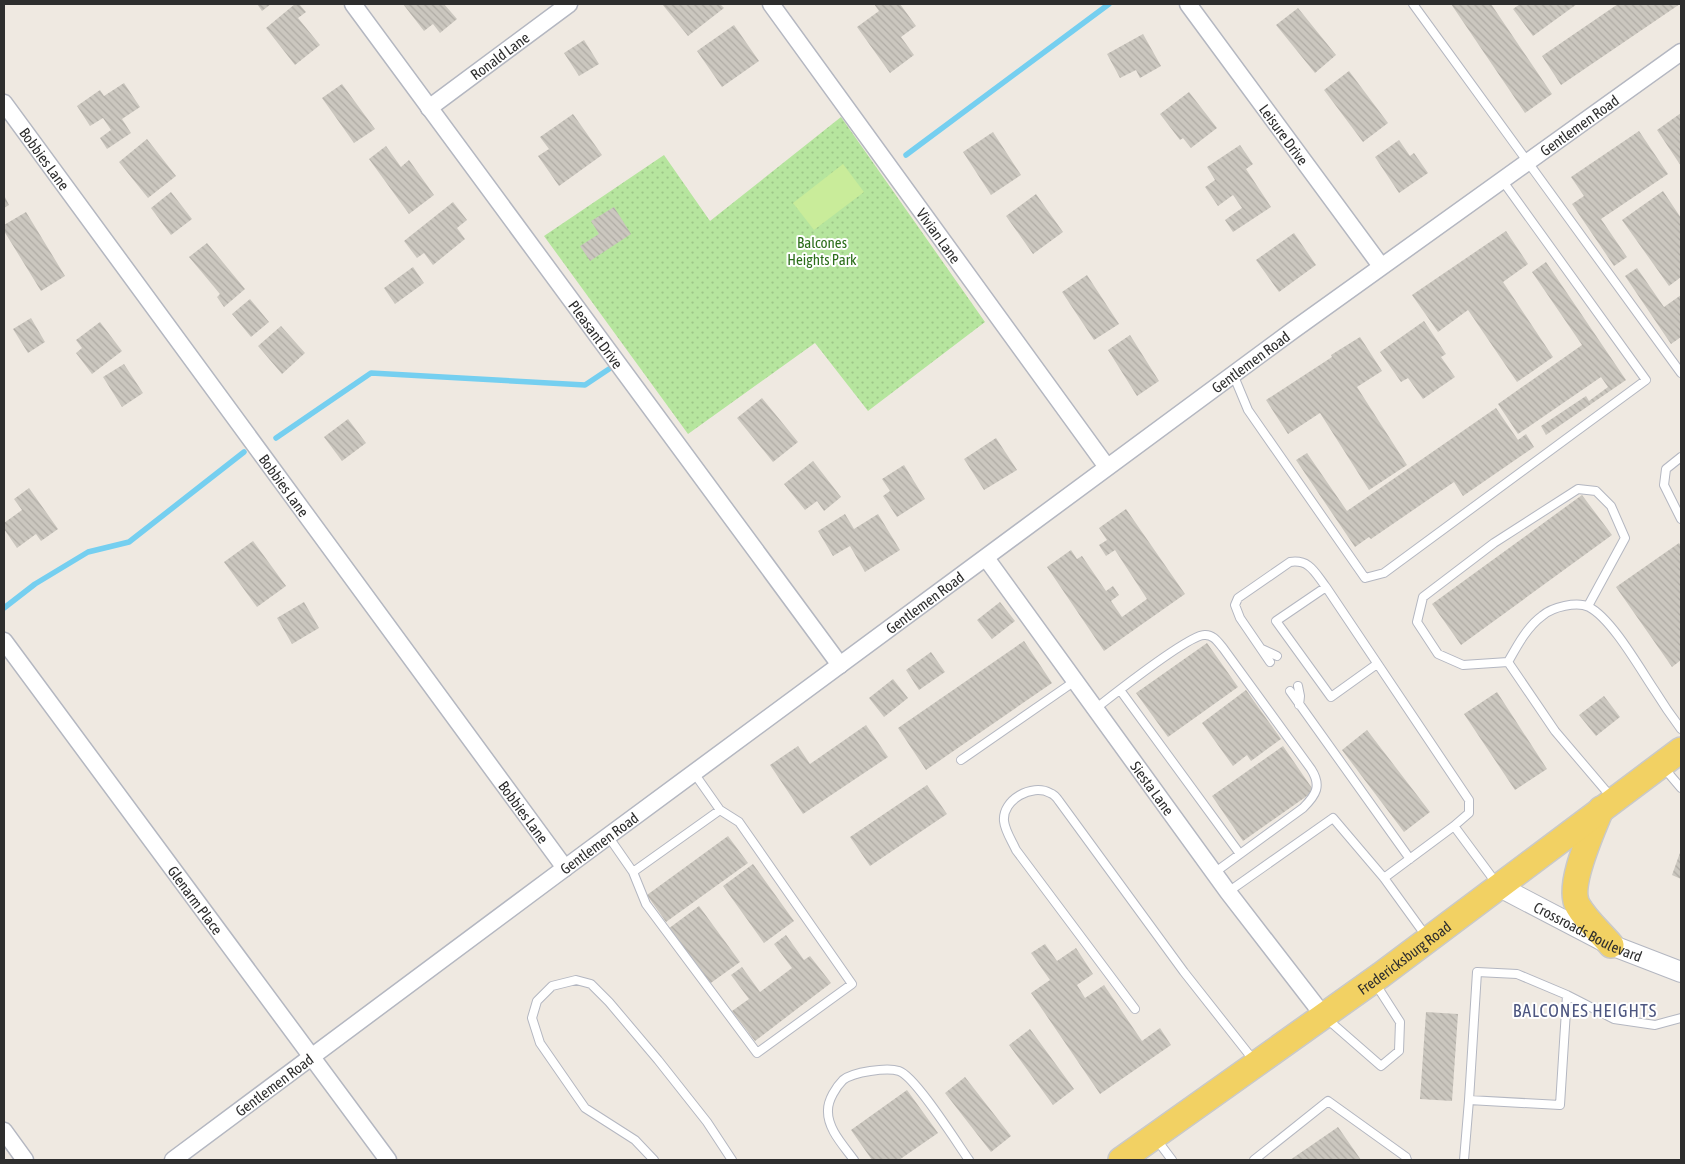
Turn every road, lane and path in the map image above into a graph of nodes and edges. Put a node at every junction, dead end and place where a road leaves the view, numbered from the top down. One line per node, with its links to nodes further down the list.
1 (353, 4): 8 (street, Pleasant Drive)
2 (569, 4): 8 (street, Ronald Lane)
3 (772, 4): 15 (street, Vivian Lane)
4 (1188, 4): 11 (street, Leisure Drive)
5 (1414, 4): 9 (lane)
6 (1681, 52): 9 (street, Gentlemen Road)
7 (4, 103): 45 (street, Bobbies Lane)
8 (429, 108): 26 (street, Pleasant Drive)
9 (1528, 162): 10 (street, Gentlemen Road); 12 (lane)
10 (1502, 180): 11 (street, Gentlemen Road); 13 (lane)
11 (1381, 266): 13 (street, Gentlemen Road)
12 (1681, 373)
13 (1233, 374): 15 (street, Gentlemen Road)
14 (1681, 457): 16 (lane)
15 (1107, 467): 17 (street, Gentlemen Road)
16 (1681, 519)
17 (986, 558): 26 (street, Gentlemen Road); 27 (street, Siesta Lane)
18 (1326, 587): 21 (lane); 25 (lane); 25 (lane)
19 (1588, 606): 24 (lane); 24 (lane); 33 (lane)
20 (4, 641): 59 (street, Glenarm Place)
21 (1260, 648): 22 (lane); 23 (lane)
22 (1277, 656)
23 (1270, 662)
24 (1508, 662): 39 (lane)
25 (1378, 664): 41 (lane)
26 (840, 665): 37 (street, Gentlemen Road)
27 (1075, 681): 32 (street, Siesta Lane); 35 (lane)
28 (1298, 686): 31 (lane)
29 (1120, 690): 32 (lane); 43 (lane); 43 (lane)
30 (1290, 691): 31 (lane)
31 (1300, 705): 44 (lane)
32 (1095, 709): 47 (street, Siesta Lane)
33 (1681, 729)
34 (1681, 750): 36 (main road, Fredericksburg Road)
35 (961, 760)
36 (1661, 764): 38 (lane); 39 (main road, Fredericksburg Road)
37 (694, 773): 40 (lane); 42 (street, Gentlemen Road)
38 (1681, 788)
39 (1608, 804): 49 (main road, Fredericksburg Road); 52 (main road)
40 (720, 810): 46 (lane); 46 (lane)
41 (1454, 826): 44 (lane); 49 (lane)
42 (608, 836): 45 (street, Gentlemen Road); 46 (lane)
43 (1240, 854): 47 (lane)
44 (1410, 859): 48 (lane)
45 (565, 868): 59 (street, Gentlemen Road)
46 (633, 872)
47 (1214, 873): 50 (street, Siesta Lane)
48 (1384, 878): 50 (lane); 51 (lane)
49 (1498, 886): 51 (main road, Fredericksburg Road); 52 (street, Crossroads Boulevard)
50 (1228, 892): 57 (street, Siesta Lane)
51 (1429, 939): 54 (main road, Fredericksburg Road)
52 (1611, 945): 53 (street, Crossroads Boulevard)
53 (1681, 972)
54 (1374, 980): 57 (main road, Fredericksburg Road); 57 (lane)
55 (1566, 994): 58 (lane); 61 (lane); 61 (lane)
56 (1135, 1009): 60 (lane)
57 (1323, 1015): 60 (main road, Fredericksburg Road)
58 (1681, 1018)
59 (312, 1058): 65 (street, Gentlemen Road); 66 (street, Glenarm Place)
60 (1256, 1064): 63 (main road, Fredericksburg Road)
61 (1469, 1100): 75 (lane)
62 (4, 1131): 64 (street)
63 (1155, 1136): 71 (main road, Fredericksburg Road); 72 (lane)
64 (25, 1160)
65 (173, 1160)
66 (388, 1160)
67 (654, 1160): 68 (lane)
68 (732, 1160)
69 (854, 1160): 70 (lane)
70 (969, 1160)
71 (1121, 1160)
72 (1172, 1160)
73 (1254, 1160): 74 (lane)
74 (1407, 1160)
75 (1464, 1160)

